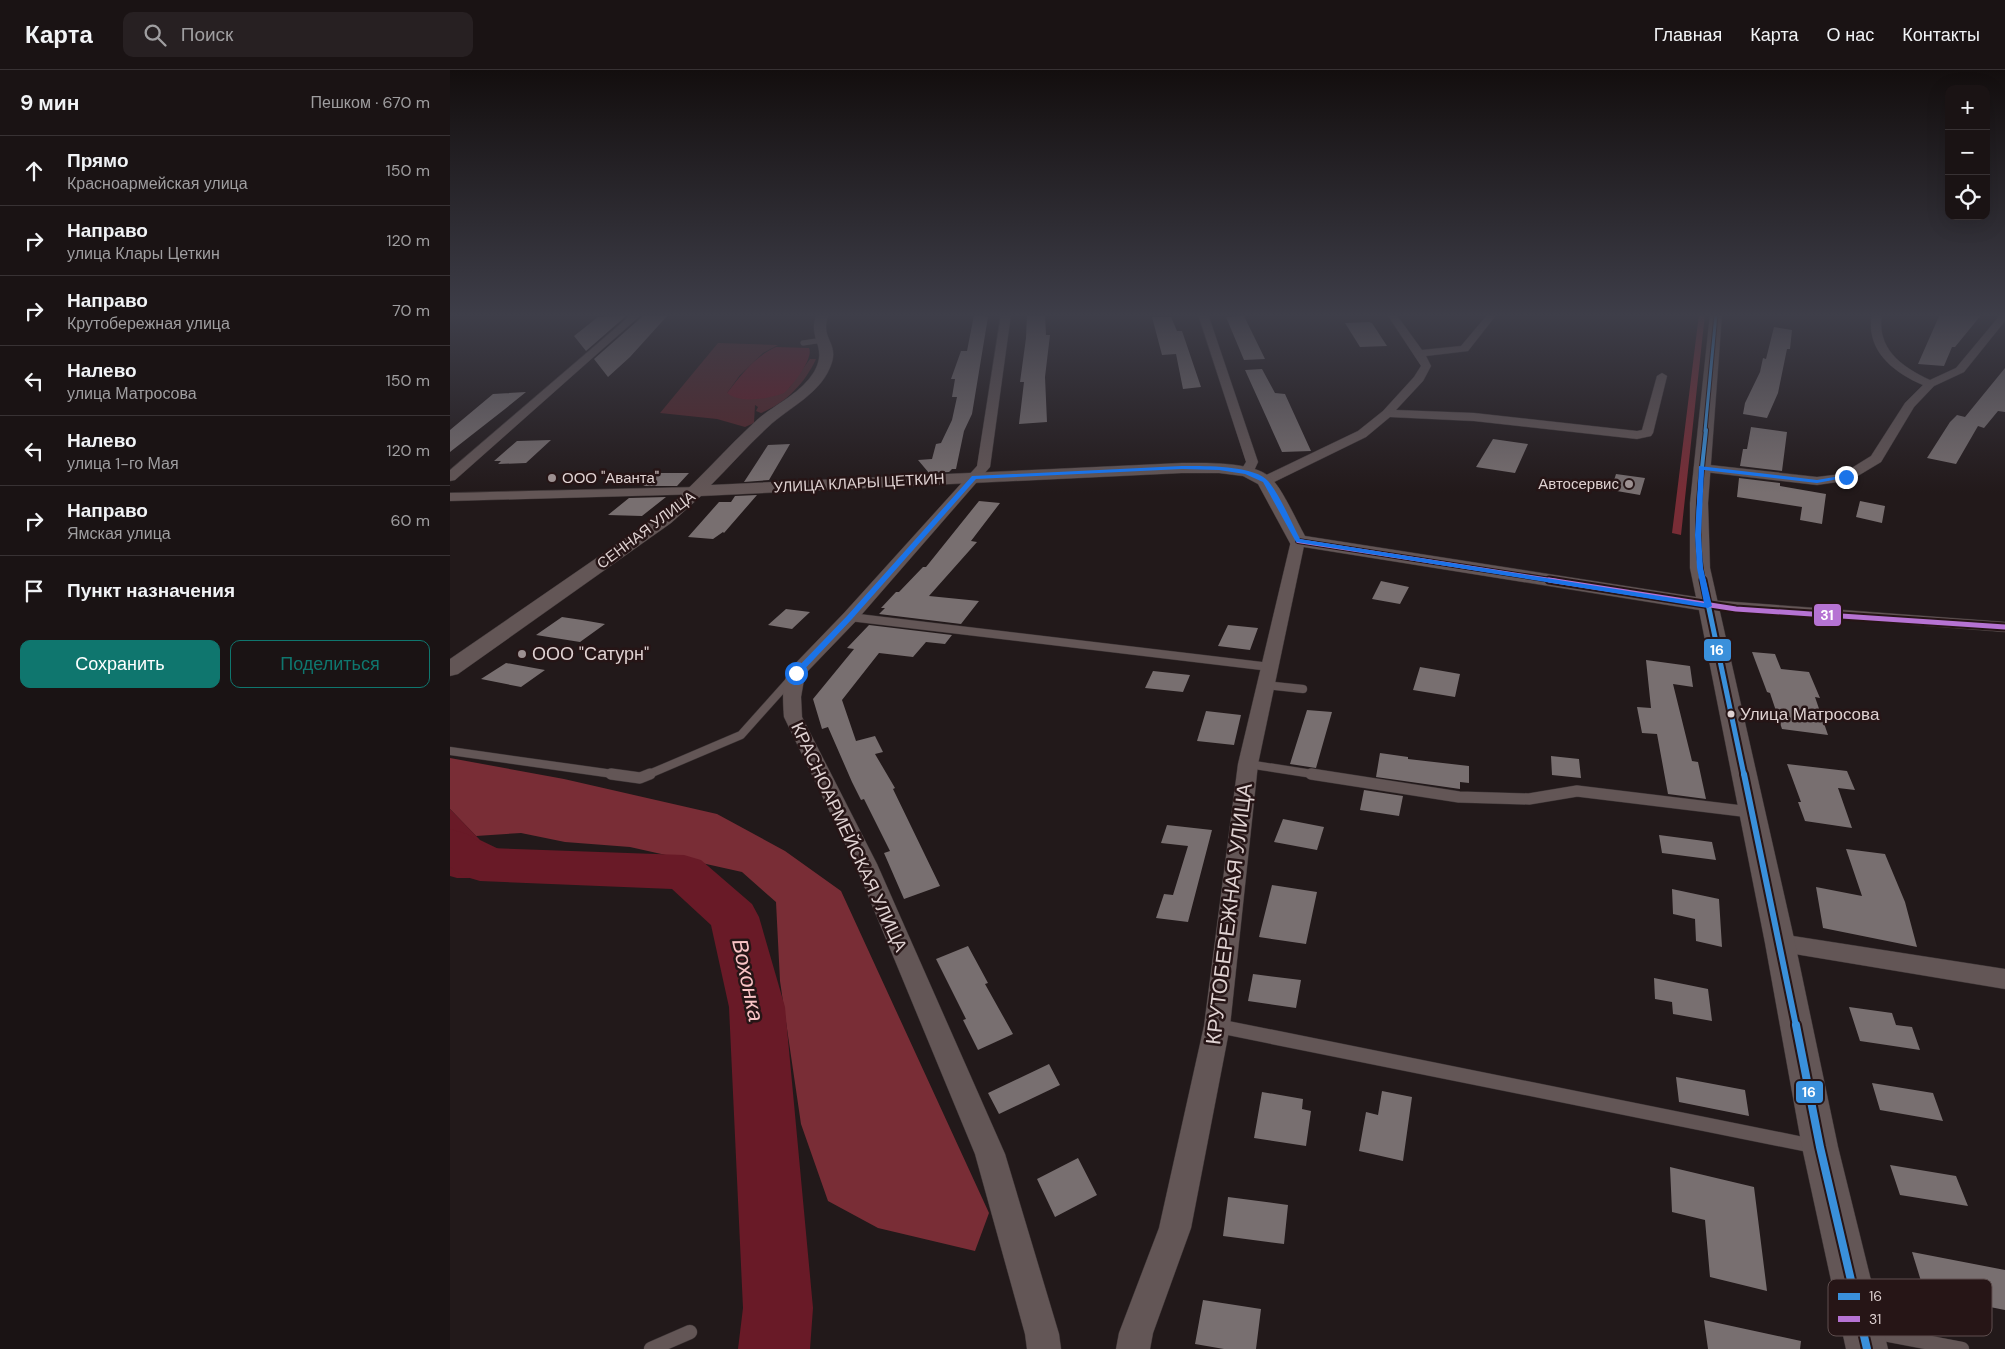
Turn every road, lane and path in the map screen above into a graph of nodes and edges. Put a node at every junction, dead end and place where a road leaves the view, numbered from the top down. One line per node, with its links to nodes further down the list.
1 (569, 374): 14 (street)
2 (820, 374): 17 (street, СЕННАЯ УЛИЦА)
3 (997, 374): 15 (street)
4 (1223, 374): 13 (street)
5 (1422, 374): 11 (street)
6 (1710, 374): 12 (street)
7 (1909, 374): 10 (street)
8 (1952, 374): 10 (street)
9 (1662, 376): 11 (street)
10 (1930, 384): 12 (street)
11 (1387, 413): 16 (street)
12 (1701, 468): 20 (street)
13 (1247, 472): 15 (street, УЛИЦА КЛАРЫ ЦЕТКИН); 16 (street, УЛИЦА КЛАРЫ ЦЕТКИН)
14 (450, 477)
15 (974, 477): 17 (street, УЛИЦА КЛАРЫ ЦЕТКИН); 21 (street)
16 (1265, 481): 19 (street)
17 (698, 491): 18 (street, УЛИЦА КЛАРЫ ЦЕТКИН); 23 (street, СЕННАЯ УЛИЦА)
18 (450, 497)
19 (1298, 540): 20 (street); 25 (street, КРУТОБЕРЕЖНАЯ УЛИЦА)
20 (1708, 606): 22 (street); 29 (street)
21 (850, 617): 24 (street); 25 (lane)
22 (2005, 627)
23 (450, 668)
24 (796, 673): 27 (lane); 37 (street, КРАСНОАРМЕЙСКАЯ УЛИЦА)
25 (1268, 676): 26 (lane); 28 (street, КРУТОБЕРЕЖНАЯ УЛИЦА)
26 (1303, 689)
27 (450, 751)
28 (1248, 764): 29 (lane); 32 (street, КРУТОБЕРЕЖНАЯ УЛИЦА)
29 (1751, 812): 30 (street)
30 (1780, 943): 31 (street); 33 (street)
31 (2005, 979)
32 (1217, 1026): 33 (lane); 38 (street, КРУТОБЕРЕЖНАЯ УЛИЦА)
33 (1820, 1148): 34 (street)
34 (1851, 1279)
35 (690, 1332): 39 (lane)
36 (1865, 1339): 40 (lane)
37 (1048, 1344)
38 (1129, 1344)
39 (651, 1349)
40 (1962, 1349)

